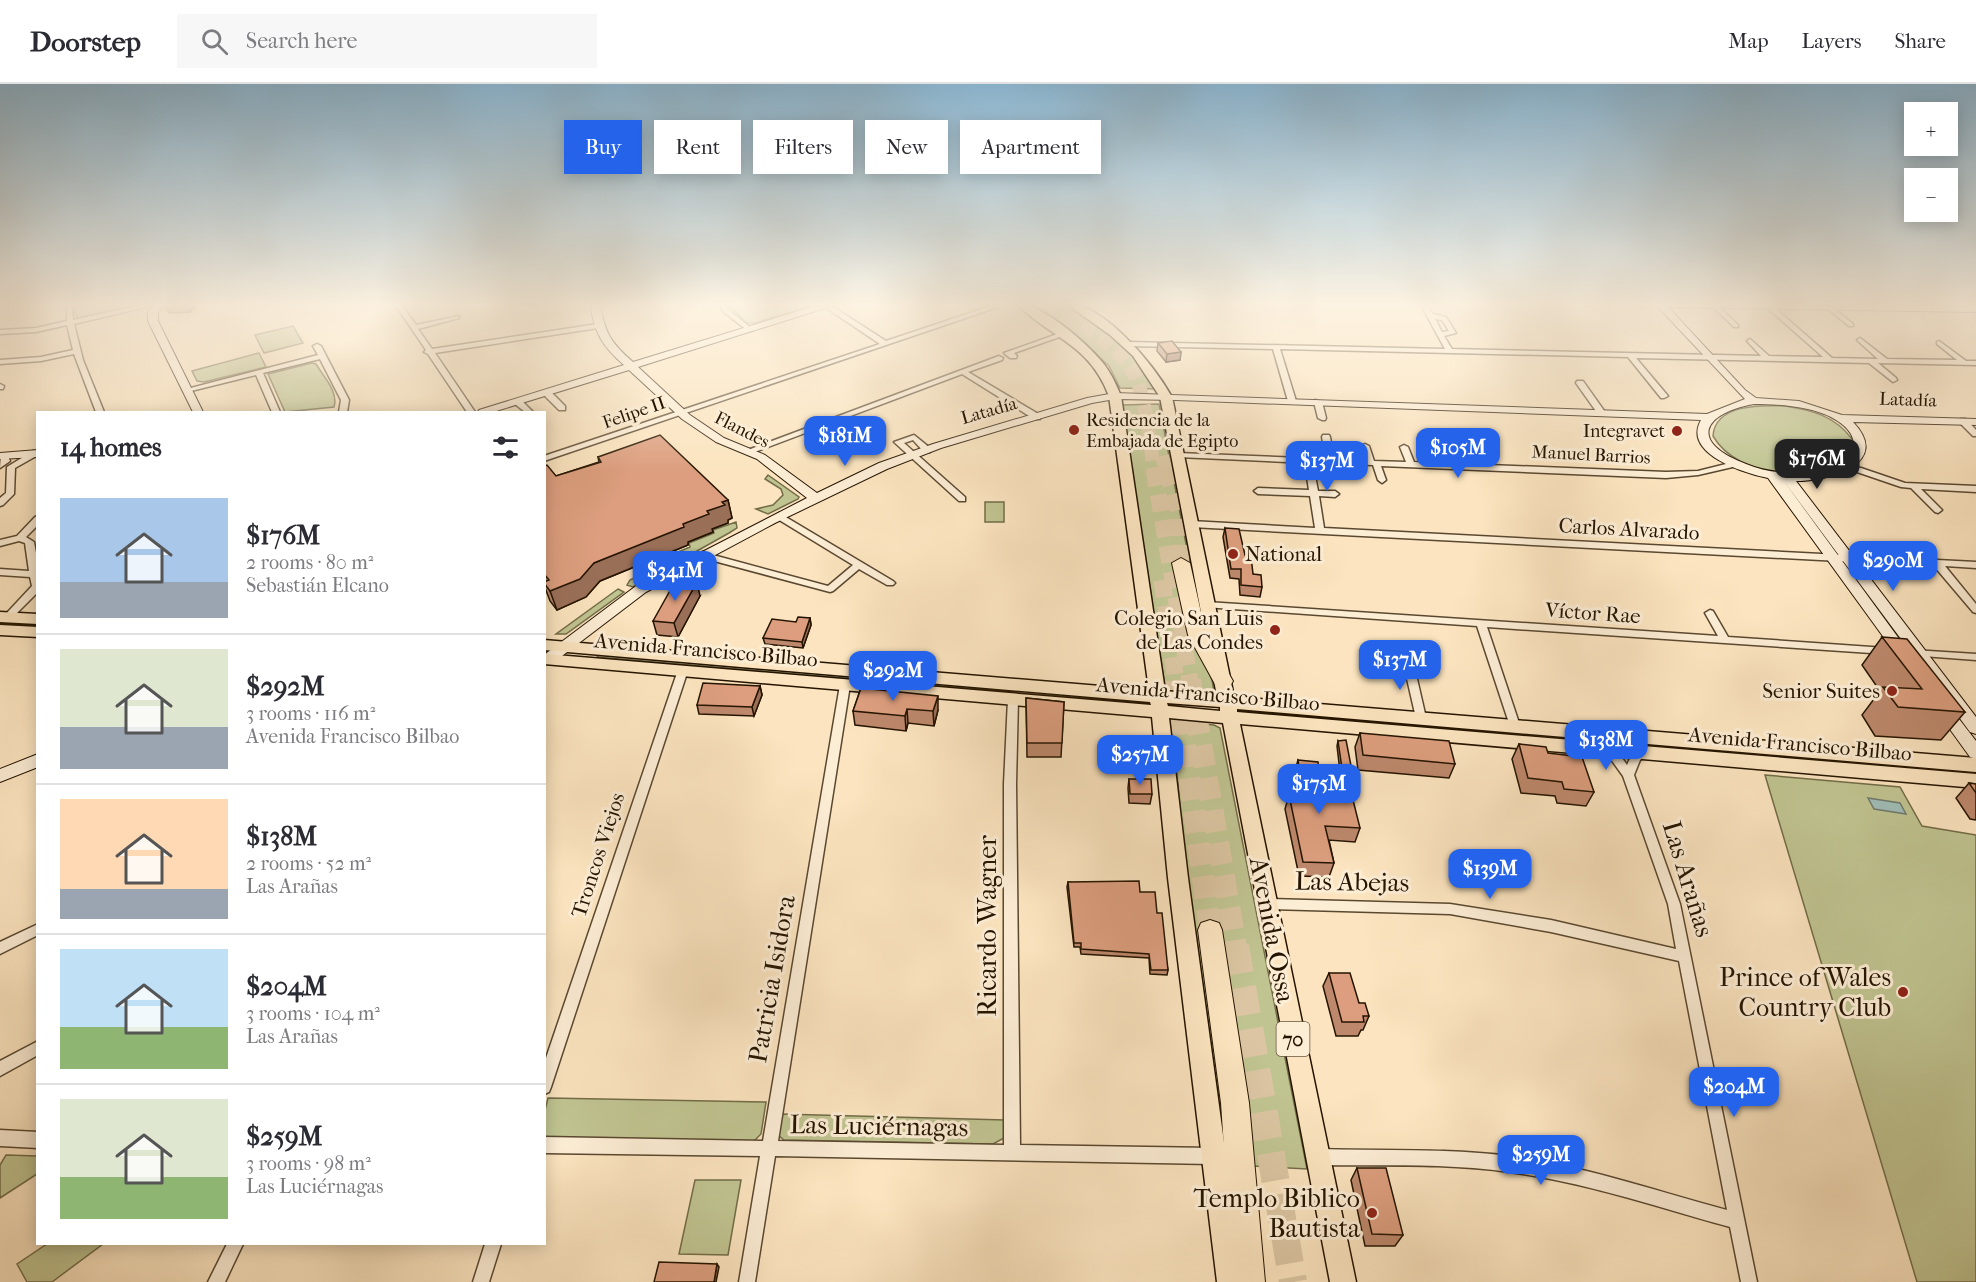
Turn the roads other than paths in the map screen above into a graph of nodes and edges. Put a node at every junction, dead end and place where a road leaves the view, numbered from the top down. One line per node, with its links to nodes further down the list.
1 (41, 359): 23 (street)
2 (79, 359): 42 (street)
3 (172, 359): 31 (street)
4 (311, 359): 28 (street)
5 (324, 359): 45 (street)
6 (433, 359): 46 (street)
7 (622, 359): 26 (street, Flandes)
8 (657, 359): 26 (street)
9 (840, 359): 49 (street, Felipe II)
10 (996, 359): 27 (street)
11 (1092, 359): 33 (main road)
12 (1143, 359): 35 (main road)
13 (1279, 359): 36 (street)
14 (1633, 359): 34 (street)
15 (1705, 359): 40 (street)
16 (1706, 359): 39 (street)
17 (1823, 359): 18 (street)
18 (1829, 359): 21 (street)
19 (1883, 359): 22 (street)
20 (1960, 359): 24 (street)
21 (1870, 360): 22 (street); 29 (street)
22 (1885, 361): 24 (street)
23 (0, 362)
24 (1965, 363): 25 (street)
25 (1976, 363)
26 (631, 367): 32 (street); 49 (street, Flandes)
27 (962, 371): 51 (street); 62 (street)
28 (259, 372): 31 (street); 44 (street)
29 (1893, 380)
30 (1580, 383): 50 (street)
31 (187, 390): 43 (street)
32 (547, 393): 37 (street); 41 (street)
33 (1115, 396): 35 (street, Latadía); 51 (street, Latadía); 119 (main road)
34 (1664, 396)
35 (1166, 397): 36 (street, Latadía); 65 (main road)
36 (1292, 401): 38 (street, Latadía)
37 (518, 402): 47 (street); 48 (street)
38 (1318, 402): 50 (street, Latadía); 53 (street)
39 (1754, 402): 40 (street); 54 (street)
40 (1738, 404): 52 (street)
41 (562, 408)
42 (100, 411)
43 (198, 411)
44 (276, 411)
45 (343, 411)
46 (470, 411)
47 (491, 411)
48 (528, 411)
49 (682, 412): 62 (street, Flandes); 66 (street, Felipe II)
50 (1601, 412): 52 (street, Latadía)
51 (1038, 417): 61 (street, Latadía)
52 (1709, 417): 71 (street)
53 (1322, 418)
54 (1840, 418): 55 (street, Latadía); 73 (street)
55 (1963, 422): 56 (street, Latadía); 57 (street)
56 (1976, 422)
57 (1976, 434)
58 (1326, 437): 67 (street)
59 (1365, 446): 68 (street)
60 (1404, 447): 70 (street)
61 (927, 450): 64 (street, Latadía); 64 (street)
62 (749, 451): 81 (street, Flandes)
63 (36, 453): 69 (street)
64 (913, 455): 81 (street, Latadía); 82 (street)
65 (1178, 455): 67 (street, Manuel Barrios); 87 (main road)
66 (546, 458)
67 (1330, 461): 68 (street, Manuel Barrios)
68 (1373, 463): 70 (street, Manuel Barrios); 75 (street)
69 (3, 464): 83 (street)
70 (1411, 464): 71 (street, Manuel Barrios)
71 (1734, 464): 74 (street)
72 (1309, 465): 79 (street)
73 (1851, 466): 74 (street); 76 (street)
74 (1779, 476): 92 (street); 93 (street)
75 (1382, 480)
76 (1914, 486): 77 (street); 84 (street)
77 (1976, 489)
78 (1258, 490): 79 (street)
79 (1314, 493): 80 (street); 88 (street)
80 (1335, 494)
81 (815, 498): 85 (street, Latadía)
82 (962, 499)
83 (0, 504)
84 (1938, 510)
85 (779, 516): 91 (street, Latadía); 96 (street)
86 (36, 521): 89 (street)
87 (1191, 524): 88 (street, Carlos Alvarado); 101 (main road)
88 (1320, 530): 92 (street, Carlos Alvarado)
89 (20, 538): 90 (street); 99 (street)
90 (0, 543)
91 (702, 555): 96 (street); 109 (street, Latadía)
92 (1832, 558): 93 (street, Carlos Alvarado); 110 (street)
93 (1848, 558): 95 (street, Carlos Alvarado); 111 (street)
94 (1181, 563): 116 (highway)
95 (1937, 563): 97 (street, Carlos Alvarado); 102 (street)
96 (858, 565): 100 (street)
97 (1976, 565)
98 (0, 572): 99 (street)
99 (35, 574): 105 (street)
100 (890, 583)
101 (1207, 605): 106 (street, Víctor Rae); 116 (main road)
102 (1976, 610)
103 (1710, 613): 108 (street)
104 (36, 619): 105 (main road)
105 (2, 622): 107 (main road)
106 (1481, 624): 108 (street, Víctor Rae); 122 (street)
107 (36, 631)
108 (1725, 640): 110 (street, Víctor Rae)
109 (566, 646): 112 (main road, Avenida Francisco Bilbao); 119 (main road, Avenida Francisco Bilbao)
110 (1901, 652): 111 (street, Víctor Rae); 126 (street)
111 (1919, 653): 113 (street, Víctor Rae); 123 (street)
112 (546, 656): 114 (main road, Avenida Francisco Bilbao)
113 (1976, 657)
114 (682, 670): 117 (main road, Avenida Francisco Bilbao); 139 (street, Troncos Viejos)
115 (1410, 670): 121 (street)
116 (1223, 681): 120 (main road, 70)
117 (845, 685): 118 (main road, Avenida Francisco Bilbao); 143 (street, Patricia Isidora)
118 (1013, 699): 119 (main road, Avenida Francisco Bilbao); 144 (street, Ricardo Wagner)
119 (1158, 704): 120 (main road, Avenida Francisco Bilbao); 145 (main road)
120 (1230, 710): 121 (main road, Avenida Francisco Bilbao); 125 (main road, Avenida Francisco Bilbao); 132 (main road, Avenida Ossa / 70)
121 (1421, 718): 122 (main road, Avenida Francisco Bilbao)
122 (1515, 726): 124 (main road, Avenida Francisco Bilbao)
123 (1976, 728)
124 (1643, 746): 125 (main road, Avenida Francisco Bilbao); 128 (main road, Avenida Francisco Bilbao); 129 (street); 131 (main road, Avenida Francisco Bilbao)
125 (1611, 751): 129 (street, Las Arañas)
126 (1976, 753)
127 (36, 761): 130 (street)
128 (1976, 765)
129 (1628, 775): 136 (street, Las Arañas)
130 (0, 776)
131 (1976, 781)
132 (1266, 904): 136 (street, Las Abejas); 146 (main road, Avenida Ossa / 70)
133 (36, 930): 135 (street)
134 (1210, 930): 154 (highway)
135 (0, 948)
136 (1685, 957): 147 (street, Las Arañas)
137 (36, 1048): 138 (street)
138 (0, 1069)
139 (546, 1081)
140 (0, 1137): 141 (street)
141 (36, 1140)
142 (546, 1145): 143 (street, Las Luciérnagas)
143 (768, 1148): 144 (street, Las Luciérnagas); 152 (street, Patricia Isidora)
144 (1012, 1152): 145 (street, Las Luciérnagas)
145 (1212, 1156): 153 (main road)
146 (1317, 1157): 147 (street); 155 (main road, Avenida Ossa / 70)
147 (1736, 1221): 156 (street, Las Arañas)
148 (234, 1245): 150 (street)
149 (493, 1245): 151 (street)
150 (216, 1282)
151 (481, 1282)
152 (747, 1282)
153 (1230, 1282)
154 (1249, 1282)
155 (1343, 1282)
156 (1749, 1282)

